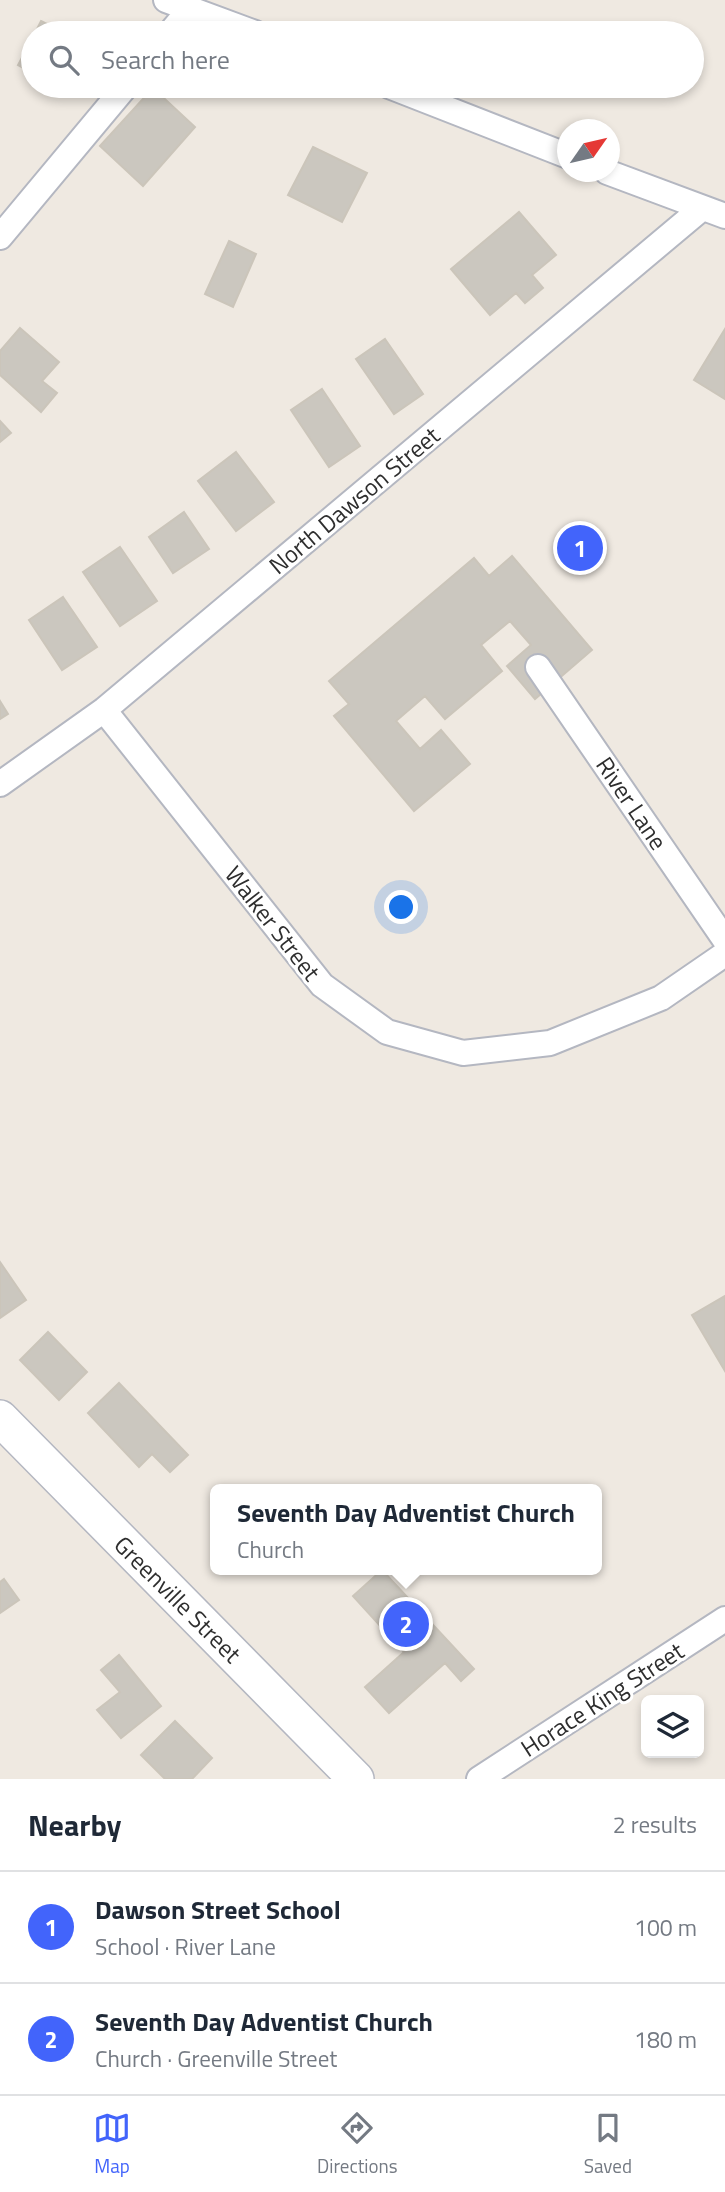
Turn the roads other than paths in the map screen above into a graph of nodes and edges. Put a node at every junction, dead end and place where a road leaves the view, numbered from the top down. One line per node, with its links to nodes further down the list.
1 (166, 0): 2 (street)
2 (191, 8): 3 (street); 4 (street)
3 (180, 21)
4 (224, 21)
5 (116, 98): 11 (street)
6 (420, 98): 7 (street)
7 (557, 152)
8 (620, 177): 9 (street)
9 (701, 209): 10 (street); 13 (street, North Dawson Street)
10 (725, 216)
11 (0, 237)
12 (538, 667): 15 (street, River Lane)
13 (104, 710): 14 (street, North Dawson Street); 16 (street, Walker Street)
14 (0, 784)
15 (725, 940)
16 (725, 954)
17 (0, 1418): 19 (street, Greenville Street)
18 (725, 1619): 20 (street, Horace King Street)
19 (356, 1779)
20 (479, 1779)

